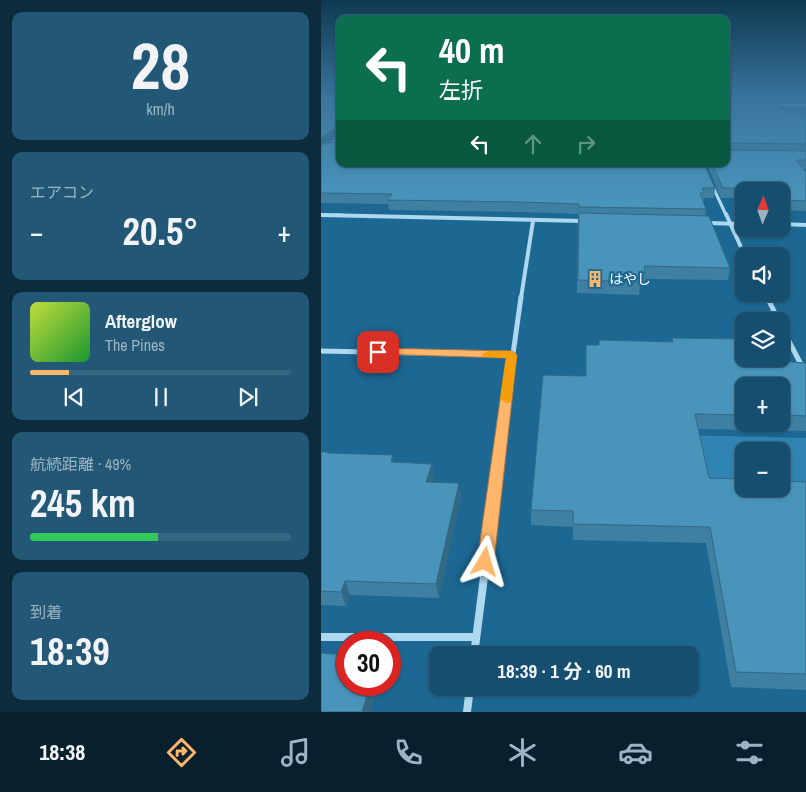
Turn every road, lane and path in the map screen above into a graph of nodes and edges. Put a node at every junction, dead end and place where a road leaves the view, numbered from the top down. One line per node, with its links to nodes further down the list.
1 (336, 140): 3 (street)
2 (321, 148): 3 (street)
3 (326, 148): 4 (street); 5 (street)
4 (333, 148)
5 (321, 152)
6 (710, 181): 11 (street)
7 (321, 216): 8 (street)
8 (533, 221): 9 (street); 18 (street)
9 (591, 221)
10 (699, 223): 11 (street)
11 (728, 223): 12 (street); 15 (street)
12 (735, 223)
13 (790, 224): 14 (street)
14 (806, 225)
15 (740, 247)
16 (790, 343): 19 (street)
17 (321, 350): 18 (street)
18 (512, 355): 20 (street)
19 (806, 374)
20 (476, 637): 21 (street); 22 (street)
21 (321, 638)
22 (475, 646)
23 (469, 696): 24 (street)
24 (467, 712)

